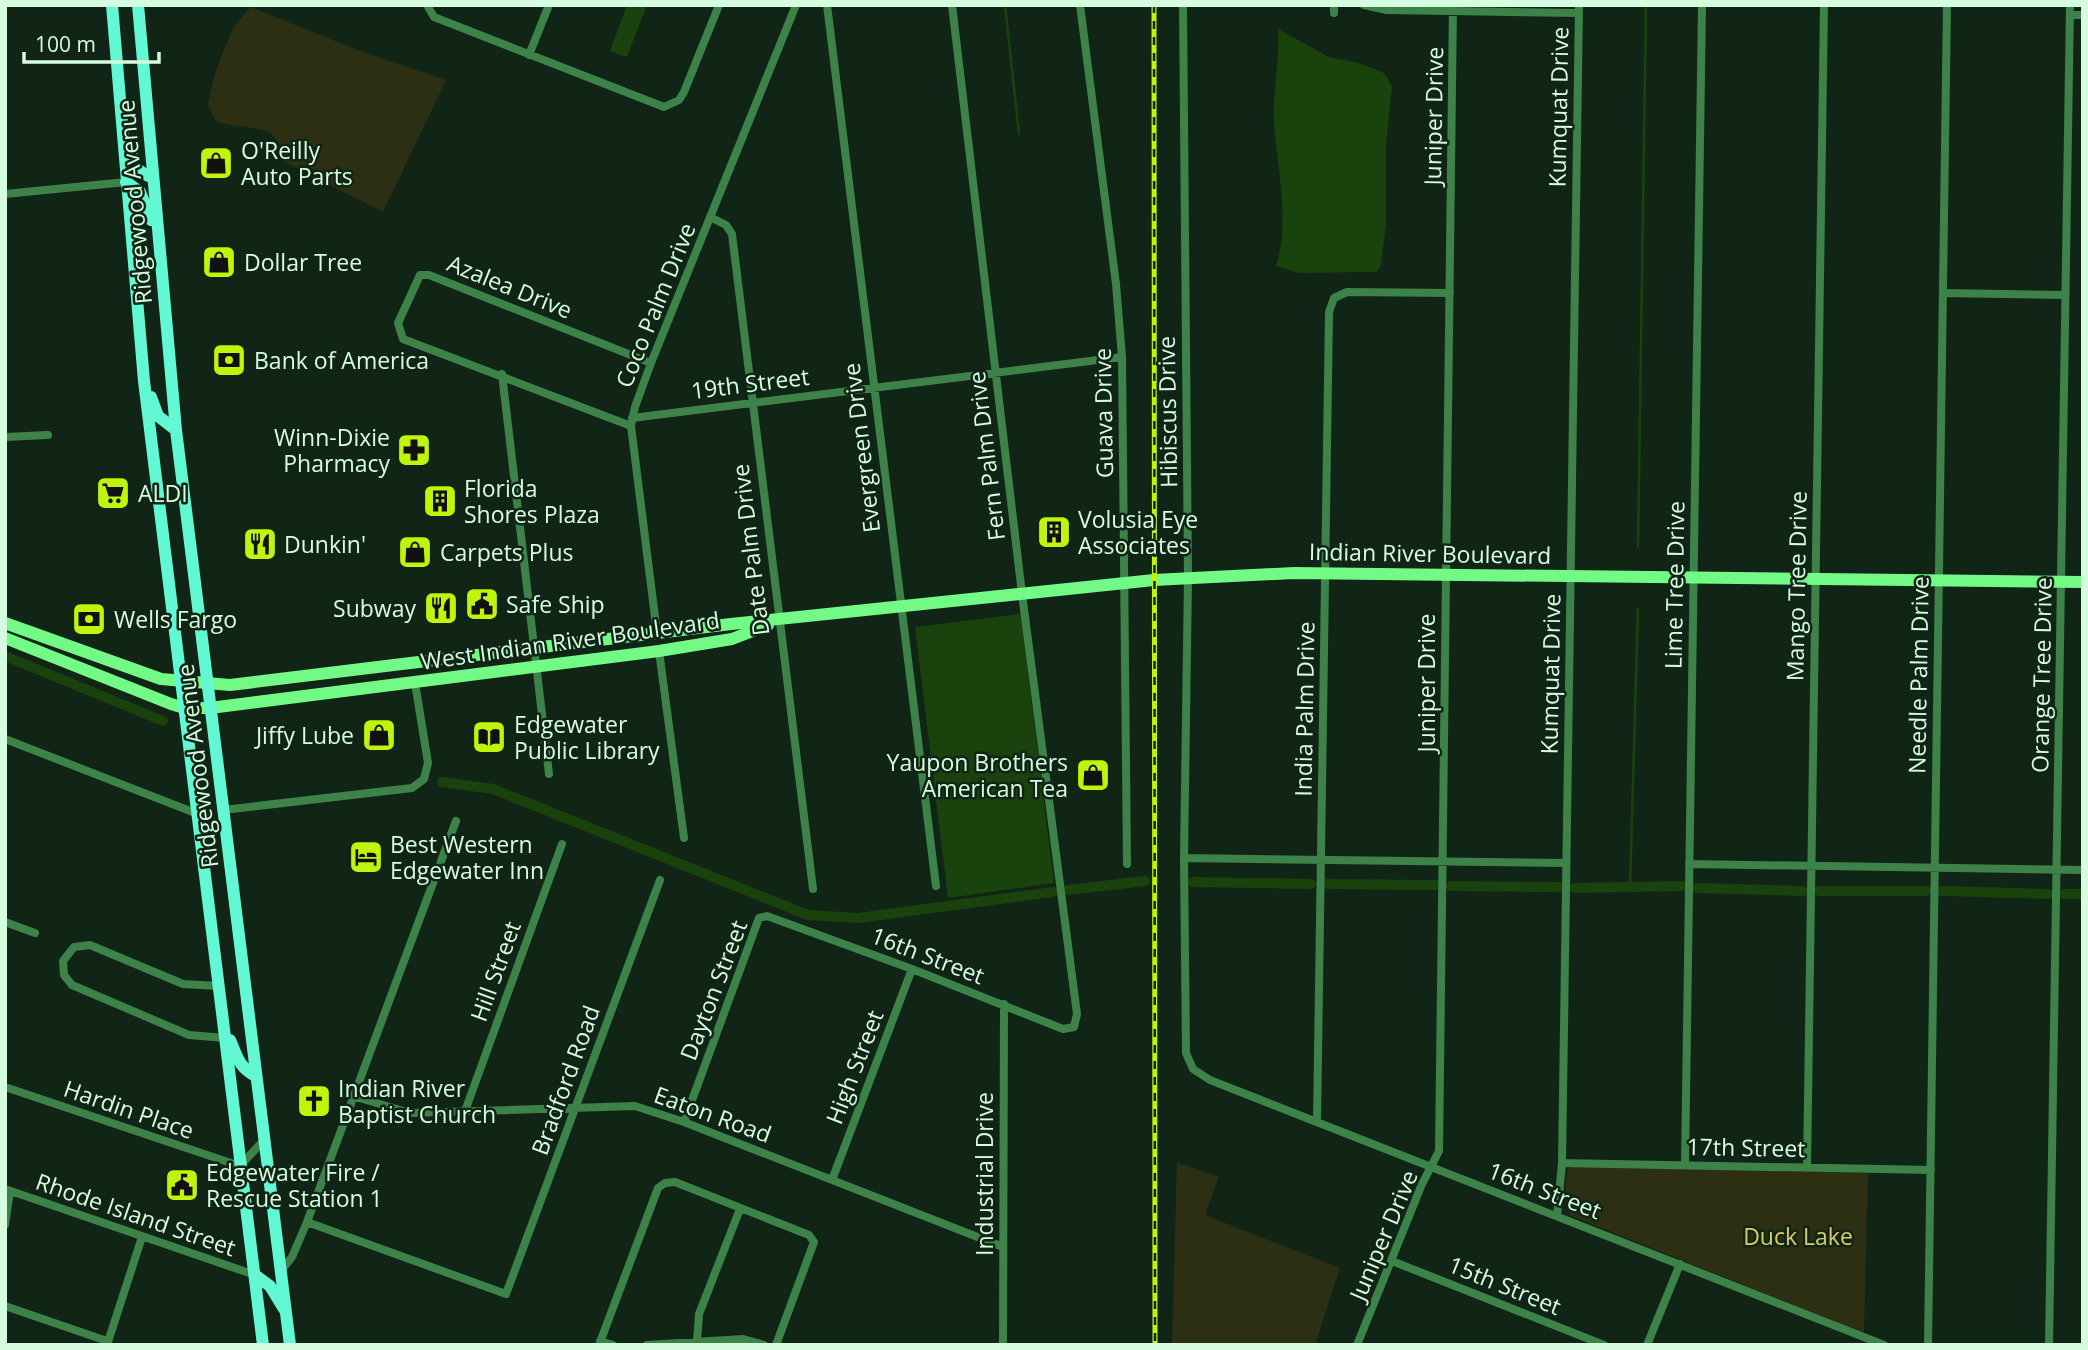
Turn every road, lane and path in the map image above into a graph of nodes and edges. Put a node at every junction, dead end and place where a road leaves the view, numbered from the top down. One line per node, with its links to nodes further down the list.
1 (113, 5): 22 (main road, Ridgewood Avenue)
2 (131, 5): 20 (main road)
3 (138, 5): 20 (main road, Ridgewood Avenue)
4 (427, 5): 21 (street)
5 (549, 5): 21 (street)
6 (719, 5): 21 (street)
7 (796, 5): 26 (street, Coco Palm Drive)
8 (827, 5): 37 (street, Evergreen Drive)
9 (952, 5): 34 (street, Fern Palm Drive)
10 (1080, 5): 32 (street, Guava Drive)
11 (1183, 5): 47 (street, Hibiscus Drive)
12 (1364, 5): 16 (street)
13 (1702, 5): 46 (street, Lime Tree Drive)
14 (1824, 5): 48 (street, Mango Tree Drive)
15 (1947, 5): 29 (street, Needle Palm Drive)
16 (1453, 8): 17 (street); 28 (street, Juniper Drive)
17 (1579, 9): 45 (street, Kumquat Drive)
18 (2070, 10): 19 (street); 30 (street, Orange Tree Drive)
19 (2083, 15)
20 (140, 22): 23 (main road, Ridgewood Avenue)
21 (529, 55)
22 (122, 120): 23 (main road); 24 (main road, Ridgewood Avenue)
23 (153, 178): 27 (main road, Ridgewood Avenue)
24 (126, 182): 25 (street); 27 (main road); 36 (main road, Ridgewood Avenue)
25 (5, 194)
26 (710, 217): 33 (street, Coco Palm Drive); 38 (street, Date Palm Drive)
27 (158, 232): 40 (main road, Ridgewood Avenue)
28 (1450, 293): 43 (street, India Palm Drive); 44 (street, Juniper Drive)
29 (1943, 293): 30 (street); 49 (street, Needle Palm Drive)
30 (2065, 295): 51 (street, Orange Tree Drive)
31 (402, 339): 33 (street, Azalea Drive); 35 (street, 19th Street)
32 (1122, 357): 34 (street, 19th Street); 50 (street, Guava Drive)
33 (651, 363): 39 (street, Coco Palm Drive)
34 (995, 372): 37 (street, 19th Street); 53 (street, Fern Palm Drive)
35 (502, 374): 39 (street, 19th Street); 59 (street)
36 (144, 381): 40 (main road); 64 (main road, Ridgewood Avenue)
37 (874, 387): 38 (street, 19th Street); 54 (street, Evergreen Drive)
38 (752, 401): 39 (street, 19th Street); 55 (street, Date Palm Drive)
39 (632, 422): 57 (street, Coco Palm Drive)
40 (176, 429): 66 (main road, Ridgewood Avenue)
41 (48, 435): 42 (street)
42 (5, 437)
43 (1325, 573): 44 (main road, Indian River Boulevard); 47 (main road, Indian River Boulevard); 77 (street, India Palm Drive)
44 (1447, 574): 45 (main road, Indian River Boulevard); 78 (street, Juniper Drive)
45 (1570, 576): 46 (main road, Indian River Boulevard); 79 (street, Kumquat Drive)
46 (1693, 577): 48 (main road, Indian River Boulevard); 81 (street, Lime Tree Drive)
47 (1188, 578): 50 (main road, Indian River Boulevard); 76 (street, Hibiscus Drive)
48 (1816, 579): 49 (main road, Indian River Boulevard); 82 (street, Mango Tree Drive)
49 (1939, 581): 51 (main road, Indian River Boulevard); 83 (street, Needle Palm Drive)
50 (1125, 582): 53 (main road, Indian River Boulevard); 80 (street, Guava Drive)
51 (2061, 582): 52 (main road, Indian River Boulevard); 84 (street, Orange Tree Drive)
52 (2083, 582)
53 (1022, 594): 54 (main road, Indian River Boulevard); 96 (street, Fern Palm Drive)
54 (899, 608): 55 (main road, Indian River Boulevard); 87 (street, Evergreen Drive)
55 (778, 621): 57 (main road, West Indian River Boulevard); 60 (main road, West Indian River Boulevard); 88 (street, Date Palm Drive)
56 (5, 623): 61 (main road, West Indian River Boulevard)
57 (657, 633): 59 (main road, West Indian River Boulevard)
58 (5, 638): 63 (main road)
59 (534, 648): 62 (street); 66 (main road, West Indian River Boulevard)
60 (659, 651): 62 (main road, West Indian River Boulevard); 74 (street)
61 (108, 662): 63 (main road); 64 (main road, West Indian River Boulevard)
62 (536, 668): 65 (main road, West Indian River Boulevard); 70 (street)
63 (103, 677): 67 (main road)
64 (181, 682): 66 (main road, West Indian River Boulevard); 67 (main road, Ridgewood Avenue)
65 (415, 682): 68 (main road, West Indian River Boulevard); 71 (street)
66 (208, 685): 68 (main road, Ridgewood Avenue)
67 (184, 708): 68 (main road, West Indian River Boulevard); 72 (main road, Ridgewood Avenue)
68 (210, 708): 71 (main road, Ridgewood Avenue)
69 (5, 739): 72 (street)
70 (549, 774)
71 (223, 810): 99 (main road, Ridgewood Avenue)
72 (198, 814): 93 (main road, Ridgewood Avenue)
73 (456, 821): 101 (street)
74 (684, 838)
75 (562, 845): 103 (street, Hill Street)
76 (1184, 858): 77 (street); 98 (street, Hibiscus Drive)
77 (1321, 859): 78 (street); 105 (street, India Palm Drive)
78 (1444, 860): 79 (street); 110 (street, Juniper Drive)
79 (1566, 863): 107 (street, Kumquat Drive)
80 (1127, 864)
81 (1689, 864): 82 (street); 108 (street, Lime Tree Drive)
82 (1811, 866): 83 (street); 111 (street, Mango Tree Drive)
83 (1935, 868): 84 (street); 112 (street, Needle Palm Drive)
84 (2057, 869): 85 (street); 142 (street, Orange Tree Drive)
85 (2083, 870)
86 (660, 880): 102 (street, Bradford Road)
87 (936, 886)
88 (813, 889)
89 (767, 916): 92 (street, 16th Street); 104 (street, Dayton Street)
90 (5, 922): 91 (street)
91 (35, 933)
92 (912, 969): 94 (street, 16th Street); 113 (street, High Street)
93 (218, 986): 95 (main road, Ridgewood Avenue); 97 (street)
94 (1004, 1004): 96 (street, 16th Street); 120 (street, Industrial Drive)
95 (223, 1020): 97 (main road, Ridgewood Avenue); 99 (main road)
96 (1074, 1027)
97 (225, 1038): 109 (main road, Ridgewood Avenue)
98 (1194, 1069): 105 (street, 16th Street)
99 (256, 1076): 106 (main road, Ridgewood Avenue)
100 (5, 1087): 109 (street, Hardin Place)
101 (353, 1096): 103 (street, Eaton Road); 117 (street)
102 (577, 1106): 103 (street, Eaton Road); 104 (street, Eaton Road); 117 (street, Bradford Road)
103 (465, 1111)
104 (684, 1122): 113 (street, Eaton Road)
105 (1317, 1122): 110 (street, 16th Street)
106 (264, 1140): 109 (street); 123 (main road, Ridgewood Avenue)
107 (1562, 1163): 108 (street, 17th Street); 116 (street, Kumquat Drive)
108 (1685, 1165): 111 (street, 17th Street)
109 (240, 1166): 124 (main road, Ridgewood Avenue)
110 (1433, 1167): 116 (street, 16th Street); 121 (street, Juniper Drive)
111 (1807, 1168): 112 (street, 17th Street)
112 (1931, 1170): 141 (street, Needle Palm Drive)
113 (832, 1180): 120 (street, Eaton Road)
114 (7, 1190): 118 (street); 119 (street, Rhode Island Street)
115 (740, 1209): 127 (street); 129 (street); 135 (street)
116 (1557, 1216): 122 (street, 16th Street)
117 (306, 1222): 123 (street)
118 (5, 1225)
119 (142, 1237): 124 (street, Rhode Island Street); 128 (street)
120 (1003, 1247): 136 (street, Industrial Drive)
121 (1392, 1261): 137 (street, Juniper Drive); 138 (street, 15th Street)
122 (1680, 1264): 139 (street); 140 (street, 16th Street)
123 (280, 1272): 126 (main road, Ridgewood Avenue)
124 (255, 1275): 126 (main road, Ridgewood Avenue); 130 (main road, Ridgewood Avenue)
125 (5, 1306): 128 (street)
126 (286, 1312): 131 (main road, Ridgewood Avenue)
127 (697, 1341): 133 (street); 134 (street)
128 (107, 1343)
129 (600, 1343): 132 (street)
130 (263, 1345)
131 (290, 1345)
132 (613, 1345)
133 (647, 1345)
134 (764, 1345)
135 (776, 1345)
136 (1003, 1345)
137 (1357, 1345)
138 (1604, 1345)
139 (1647, 1345)
140 (1884, 1345)
141 (1928, 1345)
142 (2049, 1345)

